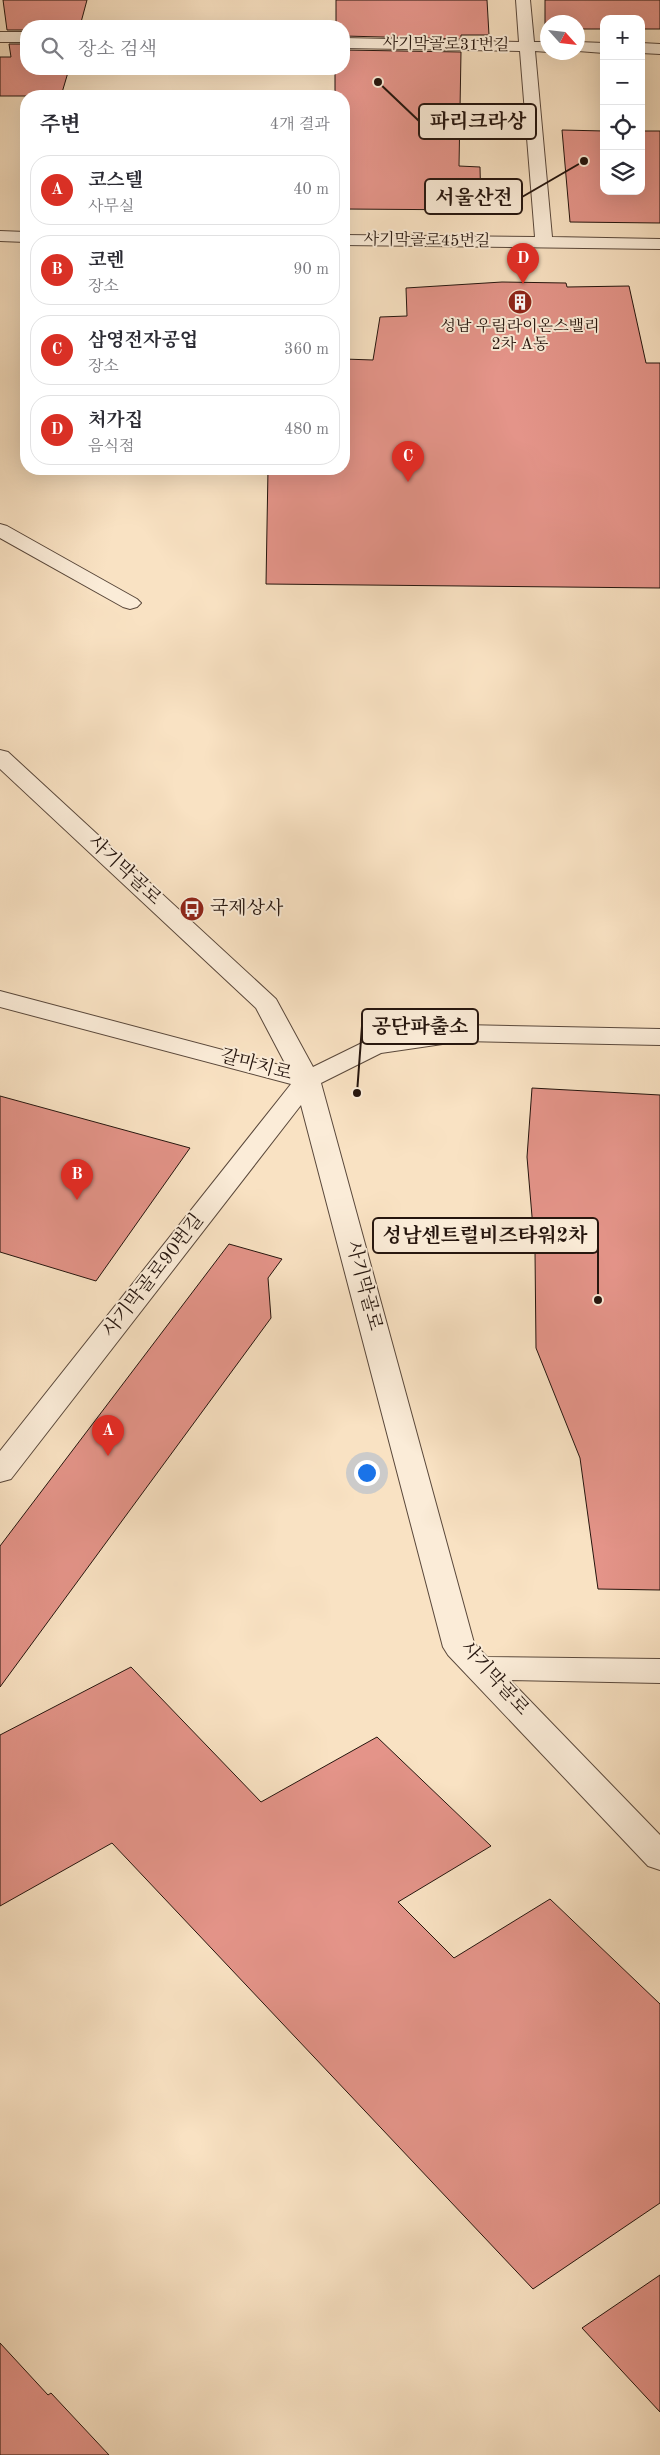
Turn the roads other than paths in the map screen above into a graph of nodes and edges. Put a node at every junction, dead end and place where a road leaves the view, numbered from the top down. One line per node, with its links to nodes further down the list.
1 (523, 0): 5 (street)
2 (0, 37): 3 (street)
3 (20, 37)
4 (350, 43): 5 (street, 사기막골로31번길)
5 (528, 47): 6 (street, 사기막골로31번길); 14 (street)
6 (540, 47)
7 (585, 48): 8 (street)
8 (600, 48)
9 (645, 48): 10 (street)
10 (660, 49)
11 (0, 236): 12 (street)
12 (20, 237)
13 (350, 240): 14 (street, 사기막골로45번길)
14 (544, 242): 15 (street, 사기막골로45번길)
15 (660, 244)
16 (0, 530): 17 (street)
17 (130, 603)
18 (0, 757): 21 (street, 사기막골로)
19 (0, 999): 21 (street, 갈마치로)
20 (660, 1037): 21 (street, 갈마치로)
21 (308, 1080): 22 (street, 사기막골로90번길); 23 (street, 사기막골로)
22 (0, 1472)
23 (481, 1668): 24 (street); 25 (street, 사기막골로)
24 (660, 1671)
25 (660, 1857)

